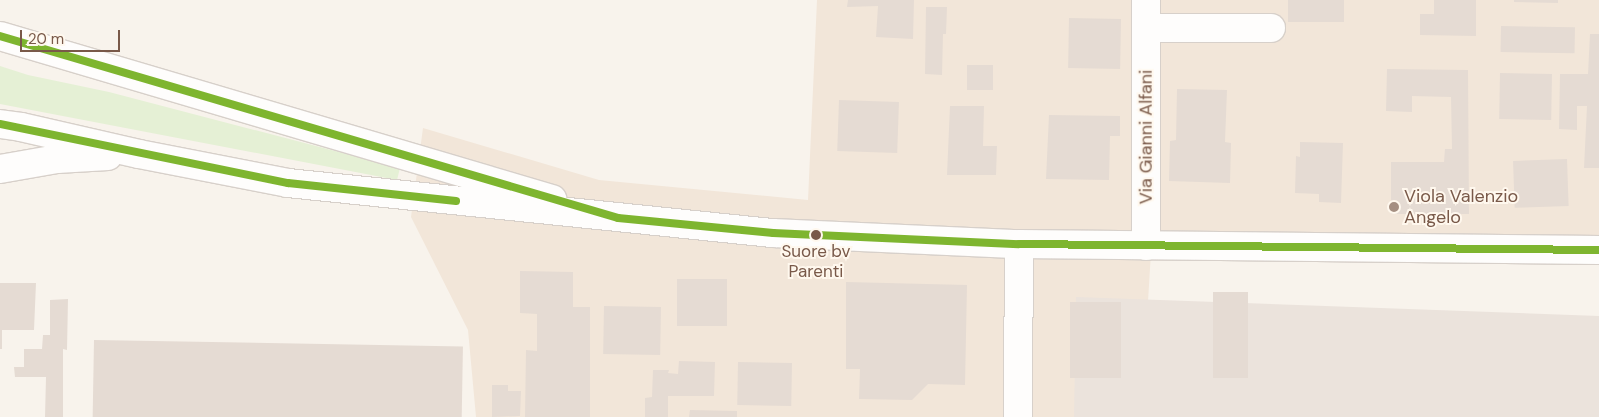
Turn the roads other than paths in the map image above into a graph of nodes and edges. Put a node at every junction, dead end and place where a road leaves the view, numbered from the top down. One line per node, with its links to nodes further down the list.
1 (1146, 0): 2 (street, Via Gianni Alfani)
2 (1147, 28): 3 (street); 10 (street, Via Gianni Alfani)
3 (1271, 28)
4 (0, 36): 8 (street)
5 (0, 124): 6 (street)
6 (139, 154): 7 (street); 8 (street)
7 (0, 169)
8 (618, 218): 9 (street)
9 (1019, 244): 10 (street); 12 (street)
10 (1146, 246): 11 (street)
11 (1599, 250)
12 (1018, 417)

